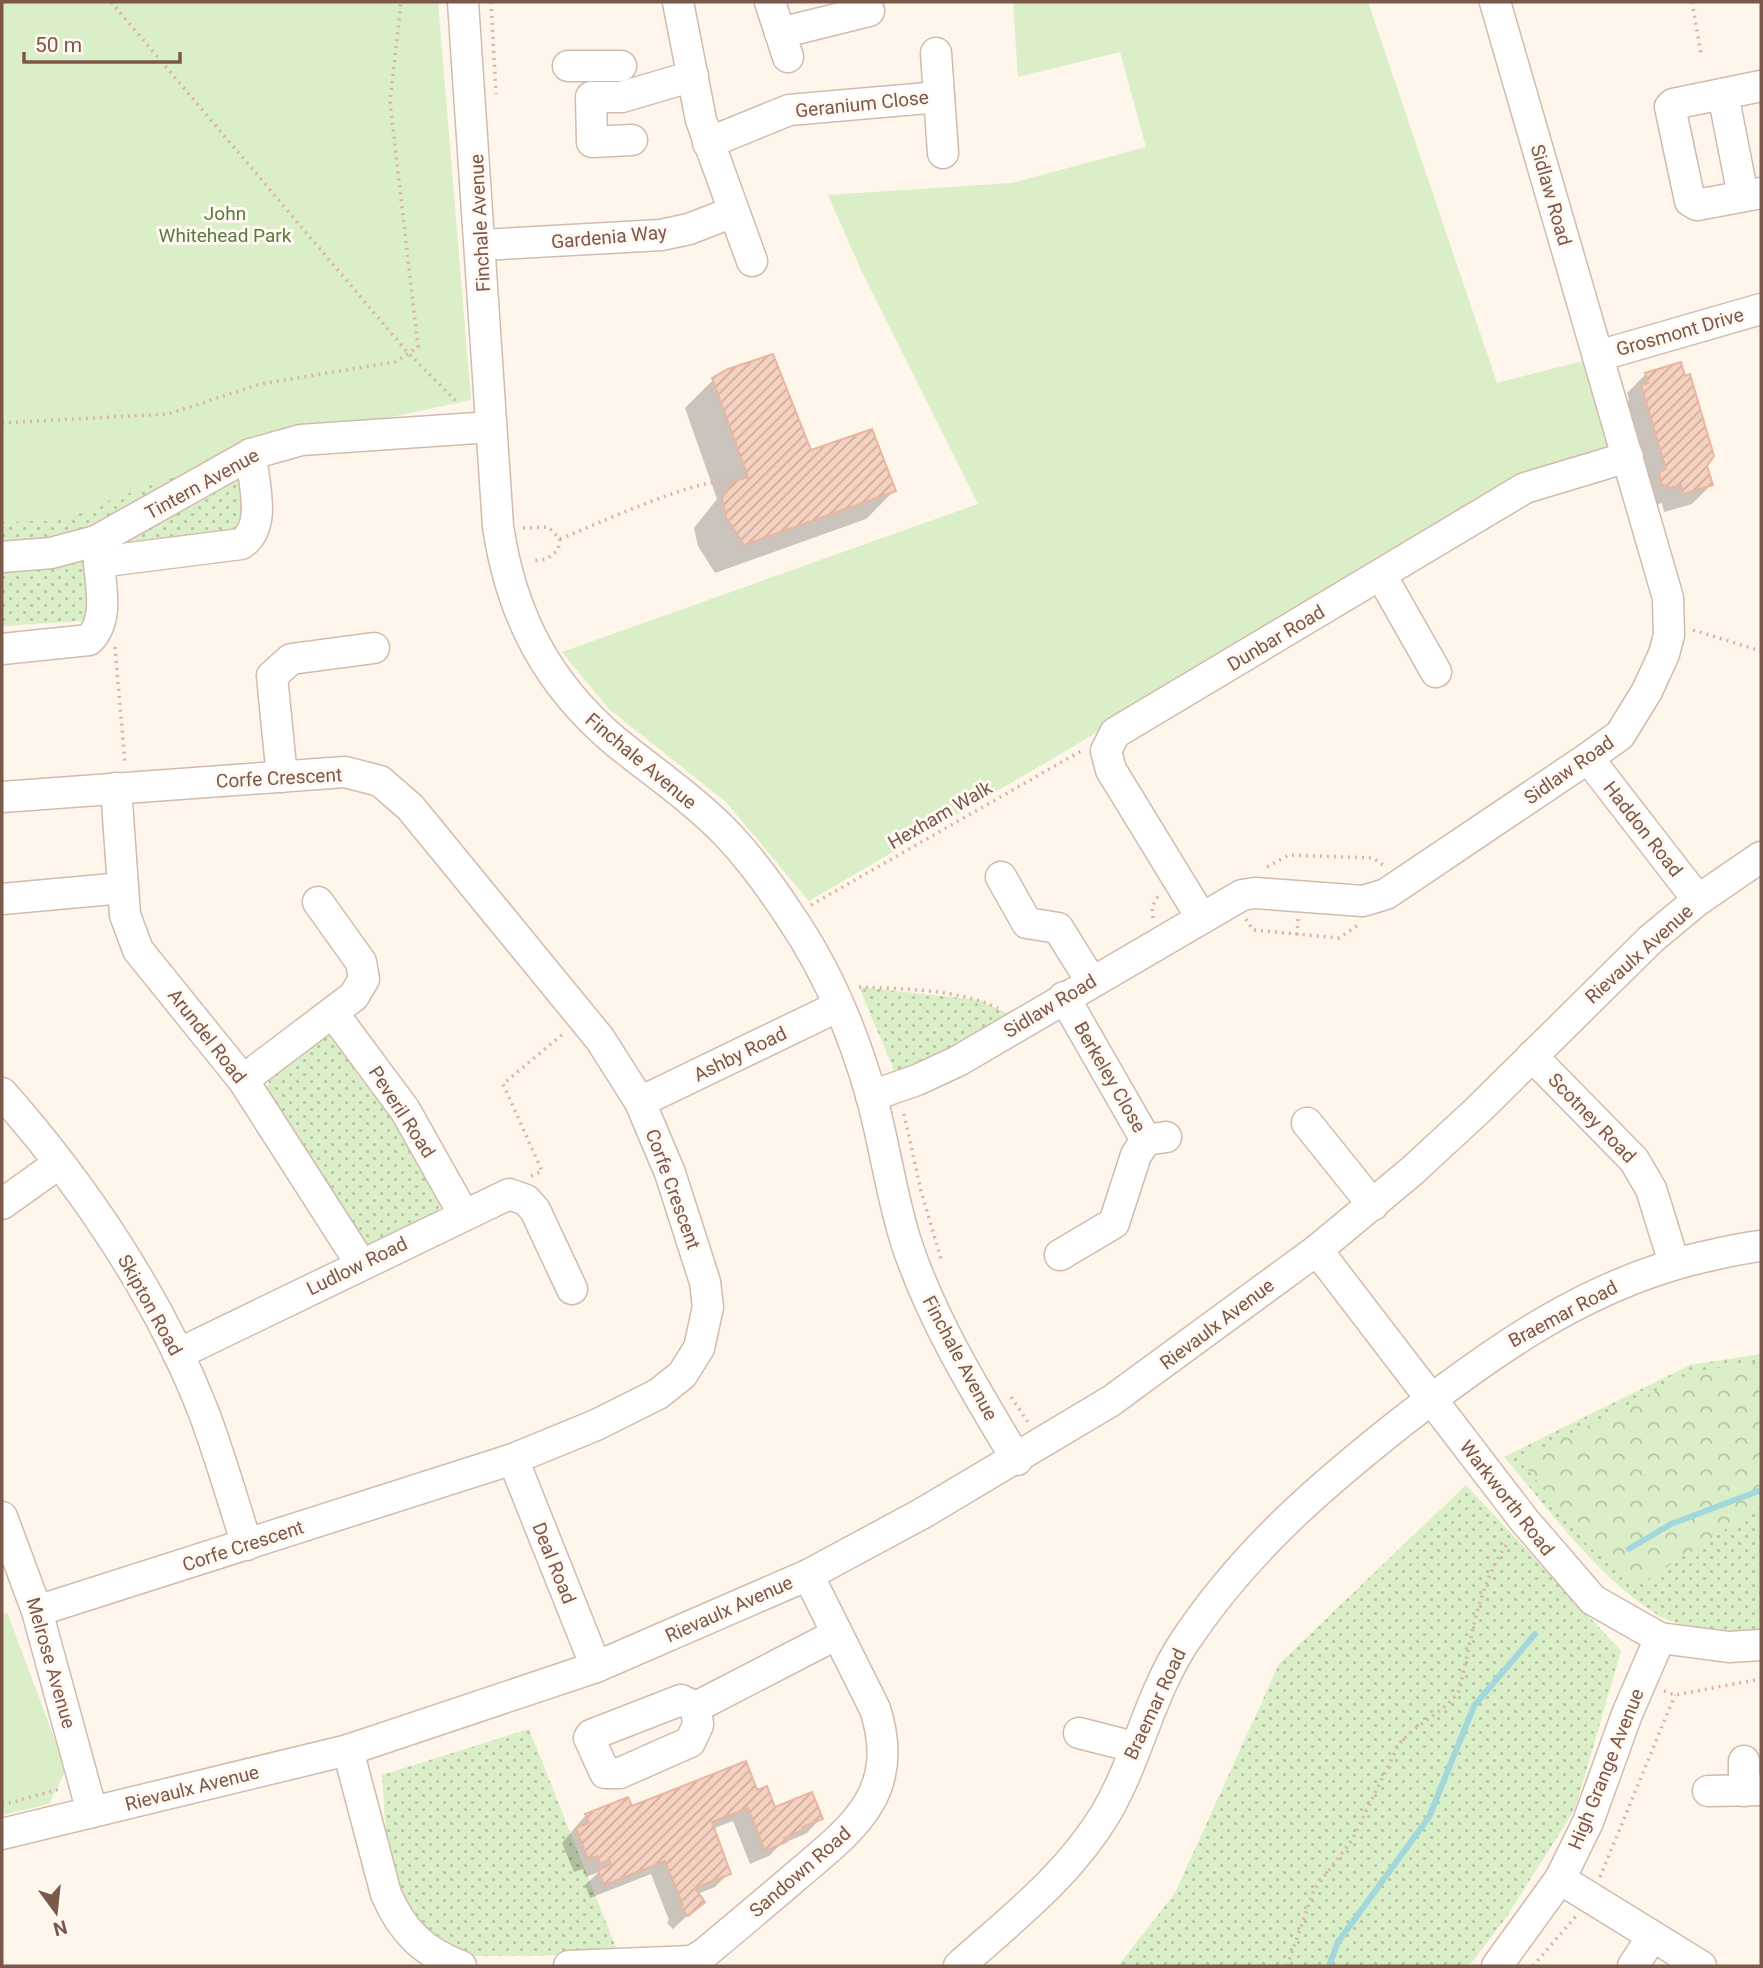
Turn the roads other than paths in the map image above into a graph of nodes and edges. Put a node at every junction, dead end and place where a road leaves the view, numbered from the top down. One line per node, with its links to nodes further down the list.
1 (463, 2): 18 (street, Finchale Avenue)
2 (678, 2): 8 (street)
3 (771, 2): 5 (street)
4 (1495, 2): 21 (street, Sidlaw Road)
5 (869, 11)
6 (936, 53): 12 (street, Geranium Close)
7 (621, 66): 11 (street)
8 (693, 76): 11 (street); 14 (street)
9 (1761, 86): 10 (street)
10 (1723, 94): 16 (street); 16 (street)
11 (591, 97): 13 (street)
12 (939, 97): 14 (street, Geranium Close); 15 (street, Geranium Close)
13 (632, 140)
14 (708, 144): 17 (street)
15 (943, 153)
16 (1752, 195)
17 (733, 212): 18 (street, Gardenia Way); 19 (street)
18 (481, 245): 22 (street, Finchale Avenue)
19 (752, 261)
20 (1761, 309): 21 (street, Grosmont Drive)
21 (1598, 356): 24 (street, Sidlaw Road)
22 (477, 428): 23 (street, Tintern Avenue); 43 (street, Finchale Avenue)
23 (251, 454): 25 (street, Tintern Avenue); 25 (street)
24 (1628, 457): 27 (street, Dunbar Road); 31 (street, Sidlaw Road)
25 (98, 552): 26 (street, Tintern Avenue); 29 (street)
26 (2, 557)
27 (1381, 575): 30 (street); 41 (street, Dunbar Road)
28 (374, 648): 32 (street)
29 (2, 649)
30 (1436, 672)
31 (1588, 758): 39 (street, Haddon Road); 41 (street, Sidlaw Road)
32 (282, 777): 33 (street, Corfe Crescent); 50 (street, Corfe Crescent)
33 (122, 788): 34 (street, Corfe Crescent); 37 (street, Arundel Road)
34 (2, 797)
35 (1761, 857): 39 (street, Rievaulx Avenue)
36 (1001, 877): 42 (street)
37 (123, 888): 38 (street); 47 (street, Arundel Road)
38 (2, 899)
39 (1698, 900): 46 (street, Rievaulx Avenue)
40 (318, 902): 45 (street)
41 (1201, 917): 42 (street, Sidlaw Road)
42 (1091, 981): 44 (street, Sidlaw Road)
43 (854, 997): 48 (street, Finchale Avenue); 50 (street, Ashby Road)
44 (1064, 997): 48 (street, Sidlaw Road); 58 (street, Berkeley Close)
45 (343, 1004): 47 (street); 55 (street, Peveril Road)
46 (1532, 1056): 54 (street, Rievaulx Avenue); 59 (street, Scotney Road)
47 (243, 1080): 60 (street, Arundel Road)
48 (883, 1091): 65 (street, Finchale Avenue)
49 (2, 1093): 52 (street, Skipton Road)
50 (640, 1102): 64 (street, Corfe Crescent)
51 (1307, 1123): 54 (street)
52 (58, 1164): 53 (street); 62 (street, Skipton Road)
53 (2, 1204)
54 (1373, 1205): 57 (street, Rievaulx Avenue)
55 (464, 1215): 60 (street, Ludlow Road); 61 (street, Ludlow Road)
56 (1761, 1246): 59 (street, Braemar Road)
57 (1317, 1250): 63 (street, Warkworth Road); 65 (street, Rievaulx Avenue)
58 (1060, 1255)
59 (1674, 1263): 63 (street, Braemar Road)
60 (361, 1264): 62 (street, Ludlow Road)
61 (572, 1289)
62 (178, 1354): 67 (street, Skipton Road)
63 (1432, 1399): 71 (street, Warkworth Road); 76 (street, Braemar Road)
64 (513, 1459): 67 (street, Corfe Crescent); 73 (street, Deal Road)
65 (1017, 1460): 68 (street, Rievaulx Avenue)
66 (2, 1517): 69 (street, Melrose Avenue)
67 (247, 1545): 69 (street, Corfe Crescent)
68 (808, 1574): 70 (street, Sandown Road); 73 (street, Rievaulx Avenue)
69 (37, 1611): 81 (street, Melrose Avenue)
70 (837, 1634): 74 (street); 85 (street, Sandown Road)
71 (1660, 1638): 72 (street, Warkworth Road); 83 (street, High Grange Avenue)
72 (1761, 1645)
73 (596, 1667): 77 (street, Rievaulx Avenue)
74 (696, 1707)
75 (1076, 1733): 76 (street)
76 (1134, 1747): 88 (street, Braemar Road)
77 (348, 1750): 81 (street, Rievaulx Avenue); 86 (street)
78 (1744, 1761): 79 (street)
79 (1753, 1790): 80 (street)
80 (1708, 1791)
81 (92, 1812): 82 (street, Rievaulx Avenue)
82 (2, 1834)
83 (1560, 1879): 84 (street); 89 (street, High Grange Avenue)
84 (1652, 1937): 90 (street); 91 (street)
85 (693, 1964): 87 (street, Sandown Road)
86 (461, 1966)
87 (569, 1966)
88 (959, 1966)
89 (1497, 1966)
90 (1633, 1966)
91 (1701, 1966)

